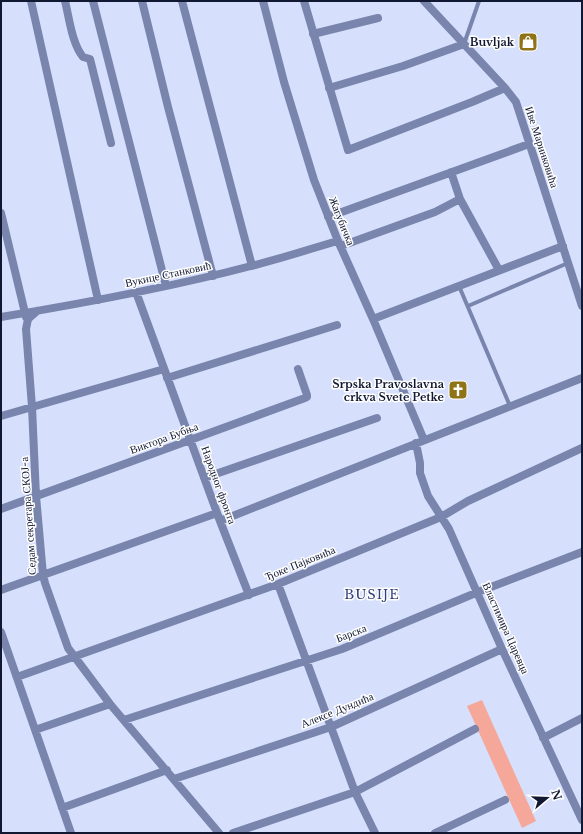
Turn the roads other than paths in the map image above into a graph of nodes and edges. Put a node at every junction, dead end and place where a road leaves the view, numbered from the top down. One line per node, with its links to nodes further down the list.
1 (31, 1): 30 (street)
2 (65, 1): 15 (street)
3 (93, 1): 27 (street)
4 (142, 1): 26 (street)
5 (182, 1): 24 (street)
6 (263, 1): 20 (street, Жагубичка)
7 (304, 1): 11 (street)
8 (424, 1): 12 (street, Иве Маринковића)
9 (479, 1): 12 (lane)
10 (378, 18): 11 (street)
11 (313, 34): 13 (street)
12 (464, 44): 13 (street); 14 (street, Иве Маринковића)
13 (329, 88): 14 (street)
14 (505, 88): 16 (street, Иве Маринковића)
15 (111, 143)
16 (529, 144): 17 (street); 22 (street, Иве Маринковића)
17 (451, 172): 18 (street); 20 (street)
18 (460, 199): 21 (street, Вукице Станковић); 25 (street)
19 (1, 213): 34 (street, Седам секретара СКОЈ-а)
20 (328, 217): 21 (street, Жагубичка)
21 (339, 243): 24 (street, Вукице Станковић); 36 (street, Жагубичка)
22 (563, 246): 23 (street, Иве Маринковића); 25 (street)
23 (568, 263): 31 (lane); 32 (street, Иве Маринковића)
24 (252, 266): 26 (street, Вукице Станковић)
25 (499, 270): 28 (street)
26 (213, 276): 27 (street, Вукице Станковић)
27 (166, 286): 29 (street, Вукице Станковић)
28 (459, 286): 31 (lane); 36 (street)
29 (136, 292): 30 (street, Вукице Станковић); 40 (street, Народног фронта)
30 (98, 300): 33 (street, Вукице Станковић)
31 (468, 306): 43 (lane)
32 (582, 306)
33 (37, 311): 34 (street, Вукице Станковић); 37 (street)
34 (24, 313): 35 (street, Вукице Станковић); 37 (street, Седам секретара СКОЈ-а)
35 (3, 315): 37 (street)
36 (373, 319): 48 (street, Жагубичка)
37 (26, 325): 44 (street, Седам секретара СКОЈ-а)
38 (337, 325): 41 (street)
39 (298, 369): 47 (street, Виктора Бубња)
40 (164, 370): 41 (street, Народног фронта); 44 (street)
41 (167, 378): 47 (street, Народног фронта)
42 (582, 378): 43 (street)
43 (510, 406): 48 (street)
44 (32, 407): 45 (street); 51 (street, Седам секретара СКОЈ-а)
45 (1, 416)
46 (377, 418): 50 (street)
47 (190, 440): 50 (street, Народног фронта); 51 (street, Виктора Бубња)
48 (420, 442): 53 (street); 54 (street, Властимира Царевца)
49 (582, 448): 54 (street, Ђоке Пајковића)
50 (204, 478): 53 (street, Народног фронта)
51 (36, 496): 52 (street, Виктора Бубња); 56 (street, Седам секретара СКОЈ-а)
52 (1, 509)
53 (218, 517): 56 (street); 60 (street, Народног фронта)
54 (441, 518): 57 (street, Ђоке Пајковића); 59 (street, Властимира Царевца)
55 (582, 552): 59 (street, Барска)
56 (43, 575): 58 (street); 63 (street, Седам секретара СКОЈ-а)
57 (278, 584): 60 (street, Ђоке Пајковића); 64 (street)
58 (1, 590)
59 (478, 592): 62 (street, Властимира Царевца); 64 (street, Барска)
60 (249, 595): 63 (street, Ђоке Пајковића)
61 (1, 632): 65 (street)
62 (502, 649): 69 (street, Алексе Дундића); 72 (street, Властимира Царевца)
63 (74, 657): 65 (street, Ђоке Пајковића); 66 (street, Седам секретара СКОЈ-а)
64 (306, 660): 68 (street, Барска); 69 (street)
65 (17, 677): 71 (street)
66 (110, 704): 68 (street, Седам секретара СКОЈ-а); 71 (street)
67 (582, 718): 72 (street)
68 (124, 720): 73 (street, Седам секретара СКОЈ-а)
69 (330, 727): 74 (street, Алексе Дундића); 75 (street)
70 (475, 729): 75 (street)
71 (35, 730): 77 (street)
72 (543, 738): 78 (street, Властимира Царевца)
73 (167, 770): 74 (street, Седам секретара СКОЈ-а); 77 (street)
74 (174, 779): 80 (street, Седам секретара СКОЈ-а)
75 (355, 792): 81 (street); 82 (street)
76 (505, 800): 83 (street)
77 (62, 808): 79 (street)
78 (582, 820)
79 (71, 833)
80 (219, 833)
81 (233, 833)
82 (375, 833)
83 (435, 833)

